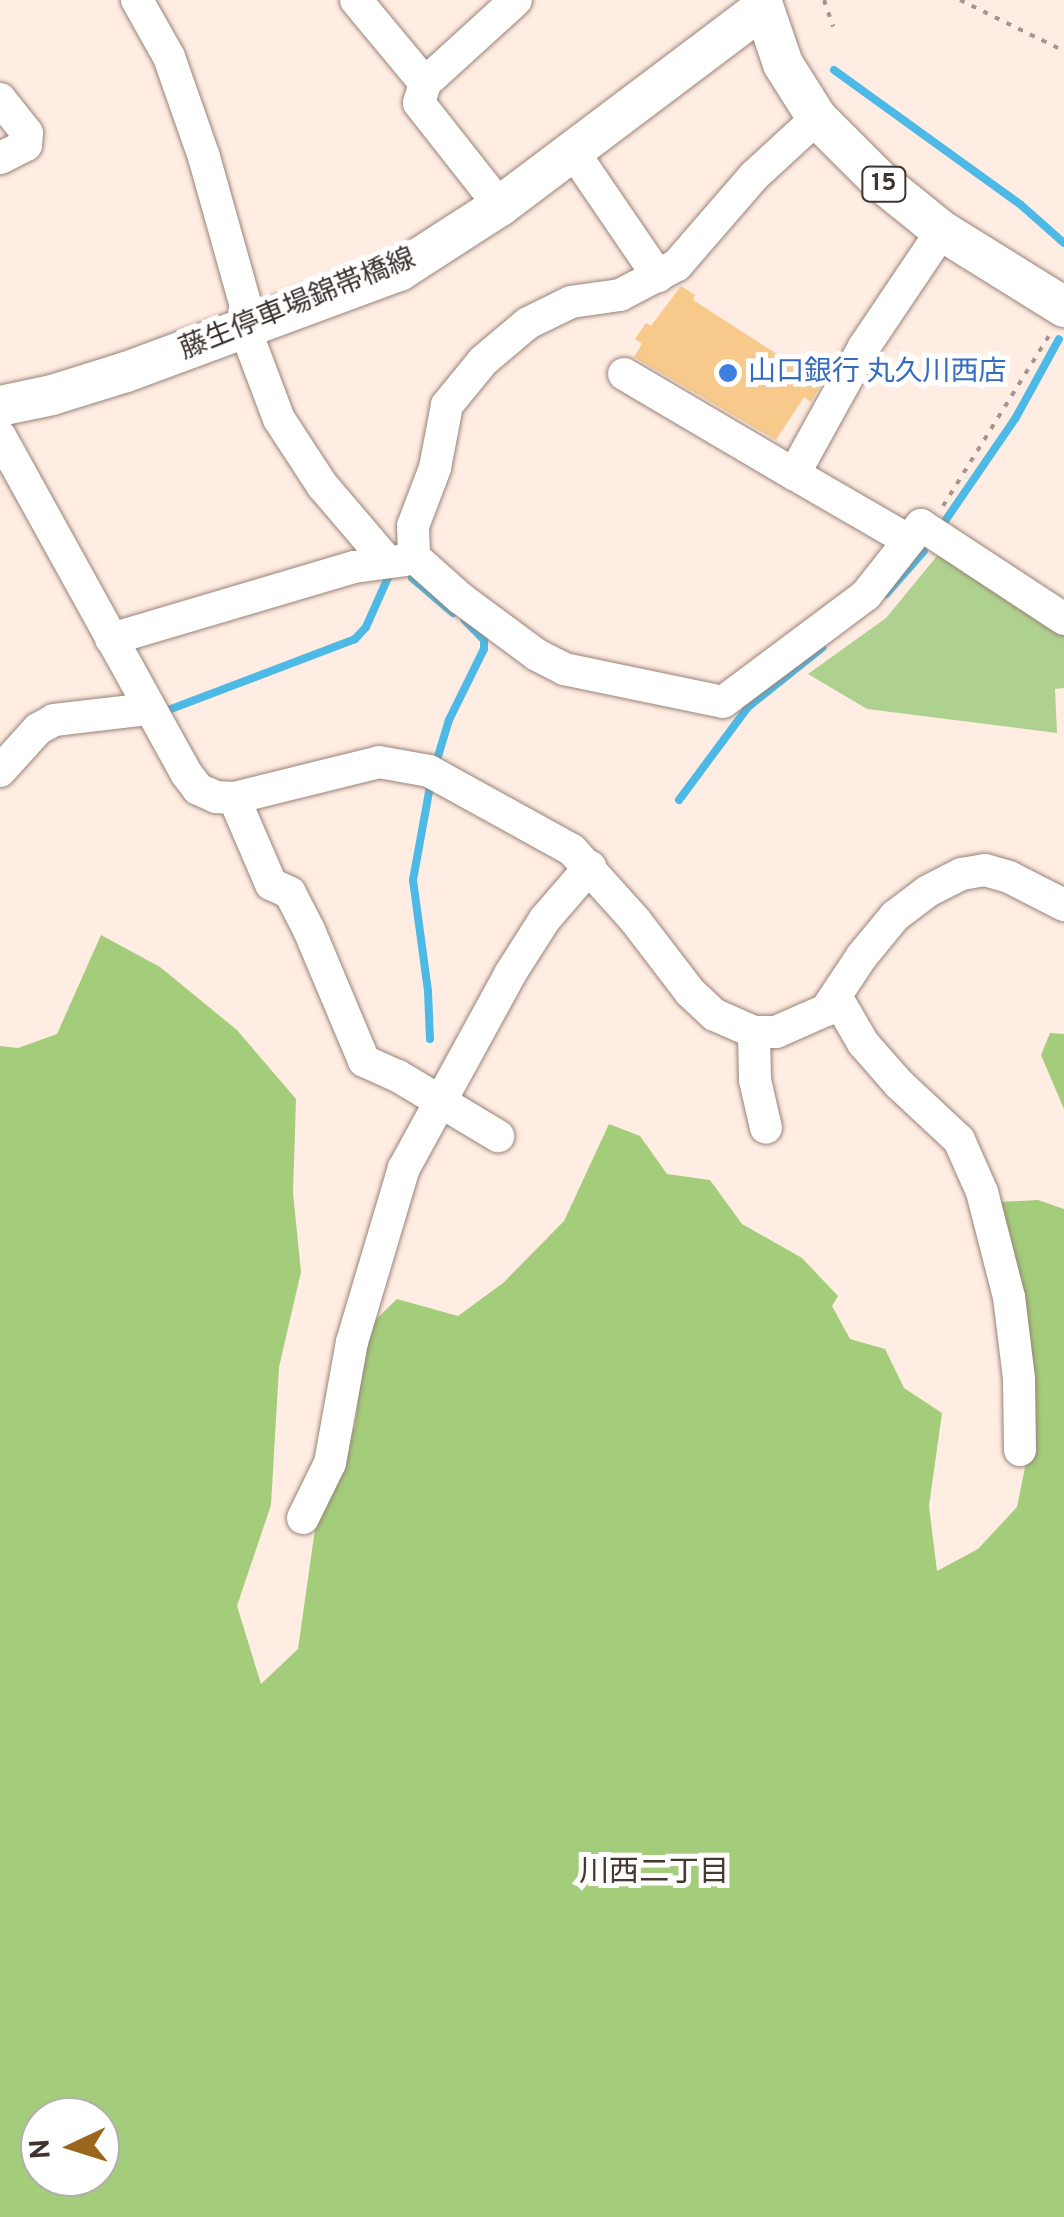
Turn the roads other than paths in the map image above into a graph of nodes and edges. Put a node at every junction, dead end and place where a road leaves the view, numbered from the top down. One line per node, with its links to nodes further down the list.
1 (136, 0): 14 (street)
2 (356, 0): 5 (street)
3 (516, 0): 5 (street)
4 (767, 2): 7 (main road, 15); 8 (main road, 藤生停車場錦帯橋線)
5 (425, 83): 10 (street)
6 (0, 99): 9 (street)
7 (817, 118): 11 (main road, 15); 12 (street)
8 (572, 150): 10 (main road, 藤生停車場錦帯橋線); 12 (street)
9 (0, 158)
10 (500, 206): 14 (main road, 藤生停車場錦帯橋線)
11 (942, 230): 13 (main road, 15); 18 (street)
12 (658, 276): 20 (street)
13 (1059, 316)
14 (245, 329): 16 (main road, 藤生停車場錦帯橋線); 20 (street)
15 (624, 374): 18 (street)
16 (0, 406)
17 (0, 436): 22 (street)
18 (794, 474): 19 (street)
19 (920, 534): 20 (street); 21 (street)
20 (400, 559): 22 (street)
21 (1064, 619)
22 (112, 639): 23 (street)
23 (149, 708): 24 (street); 25 (street)
24 (0, 771)
25 (234, 798): 26 (street); 30 (street)
26 (590, 867): 29 (street); 30 (street)
27 (1064, 906): 28 (street)
28 (837, 998): 29 (street); 33 (street)
29 (754, 1032): 31 (street)
30 (425, 1092): 32 (street); 34 (street)
31 (766, 1128)
32 (498, 1136)
33 (1020, 1450)
34 (303, 1518)

